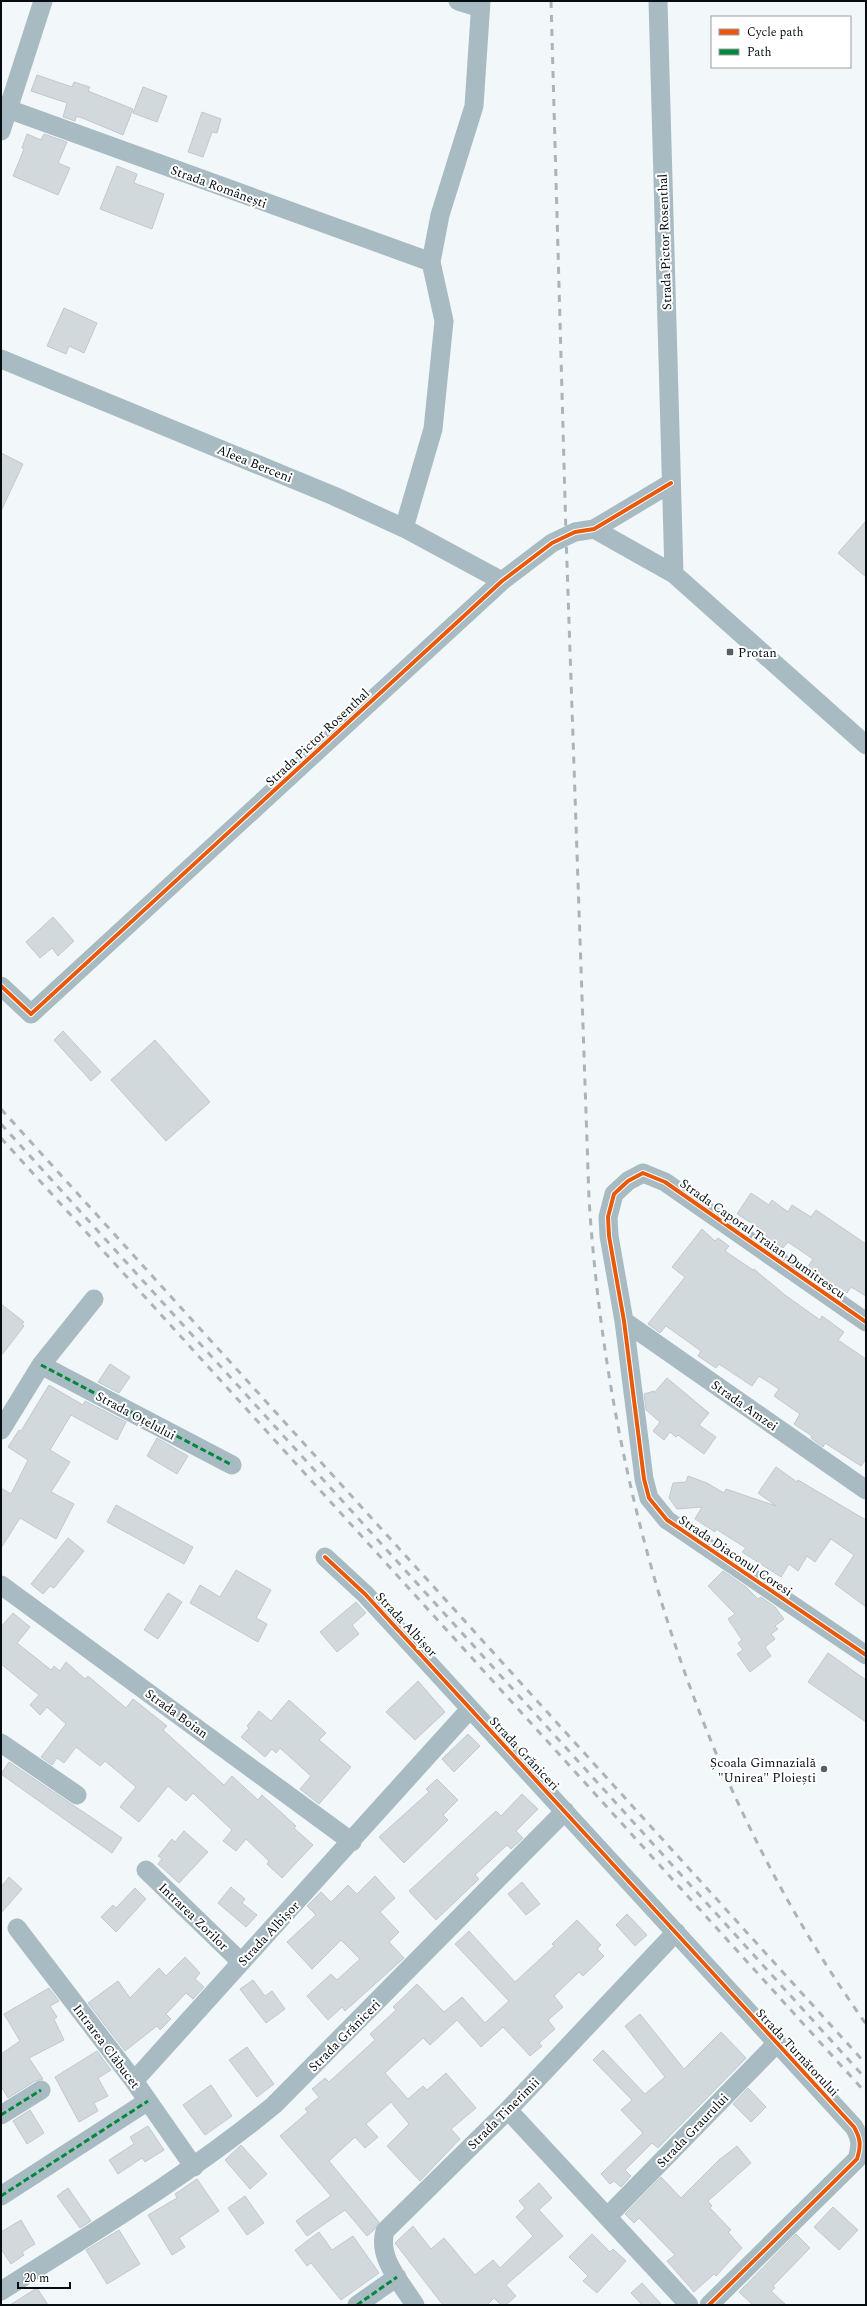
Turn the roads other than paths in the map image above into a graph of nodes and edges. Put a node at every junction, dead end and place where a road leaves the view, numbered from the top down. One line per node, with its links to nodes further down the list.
1 (43, 1): 5 (street)
2 (458, 1): 4 (street)
3 (658, 1): 9 (street, Strada Pictor Rosenthal)
4 (481, 5): 7 (street)
5 (8, 109): 6 (street); 7 (street, Strada Românești)
6 (1, 131)
7 (431, 262): 10 (street)
8 (1, 359): 10 (street, Aleea Berceni)
9 (671, 483): 11 (street, Strada Pictor Rosenthal); 12 (street, Strada Pictor Rosenthal)
10 (404, 528): 13 (street, Aleea Berceni)
11 (594, 529): 12 (street); 13 (street, Strada Pictor Rosenthal)
12 (674, 574): 14 (street)
13 (502, 581): 15 (street, Strada Pictor Rosenthal)
14 (866, 745)
15 (1, 986)
16 (94, 1299): 19 (street)
17 (624, 1321): 18 (street, Strada Caporal Traian Dumitrescu); 22 (street, Strada Amzei); 25 (street, Strada Diaconul Coresi)
18 (866, 1322)
19 (41, 1365): 20 (street); 21 (street, Strada Oțelului)
20 (1, 1430)
21 (232, 1465)
22 (866, 1490)
23 (325, 1558): 26 (street, Strada Albișor)
24 (1, 1584): 30 (street, Strada Boian)
25 (866, 1655)
26 (470, 1709): 29 (street, Strada Grăniceri); 30 (street, Strada Albișor)
27 (1, 1743): 28 (street)
28 (77, 1795)
29 (564, 1811): 33 (street, Strada Turnătorului); 41 (street, Strada Grăniceri)
30 (352, 1842): 34 (street, Strada Albișor)
31 (146, 1870): 34 (street, Intrarea Zorilor)
32 (17, 1928): 36 (street, Intrarea Clăbucet)
33 (676, 1932): 35 (street, Strada Turnătorului); 39 (street, Strada Tinerimii)
34 (241, 1962): 36 (street, Strada Albișor)
35 (776, 2044): 43 (street, Strada Graurului); 49 (street, Strada Turnătorului)
36 (134, 2081): 38 (street, Intrarea Clăbucet)
37 (41, 2090): 40 (street)
38 (148, 2101): 41 (street, Intrarea Clăbucet); 42 (street)
39 (508, 2110): 43 (street); 44 (street, Strada Tinerimii)
40 (1, 2115)
41 (194, 2167): 45 (street, Strada Grăniceri)
42 (1, 2196)
43 (608, 2216): 48 (street)
44 (397, 2277): 46 (street); 47 (street, Strada Tinerimii)
45 (1, 2291)
46 (357, 2305)
47 (415, 2305)
48 (689, 2305)
49 (709, 2305)

